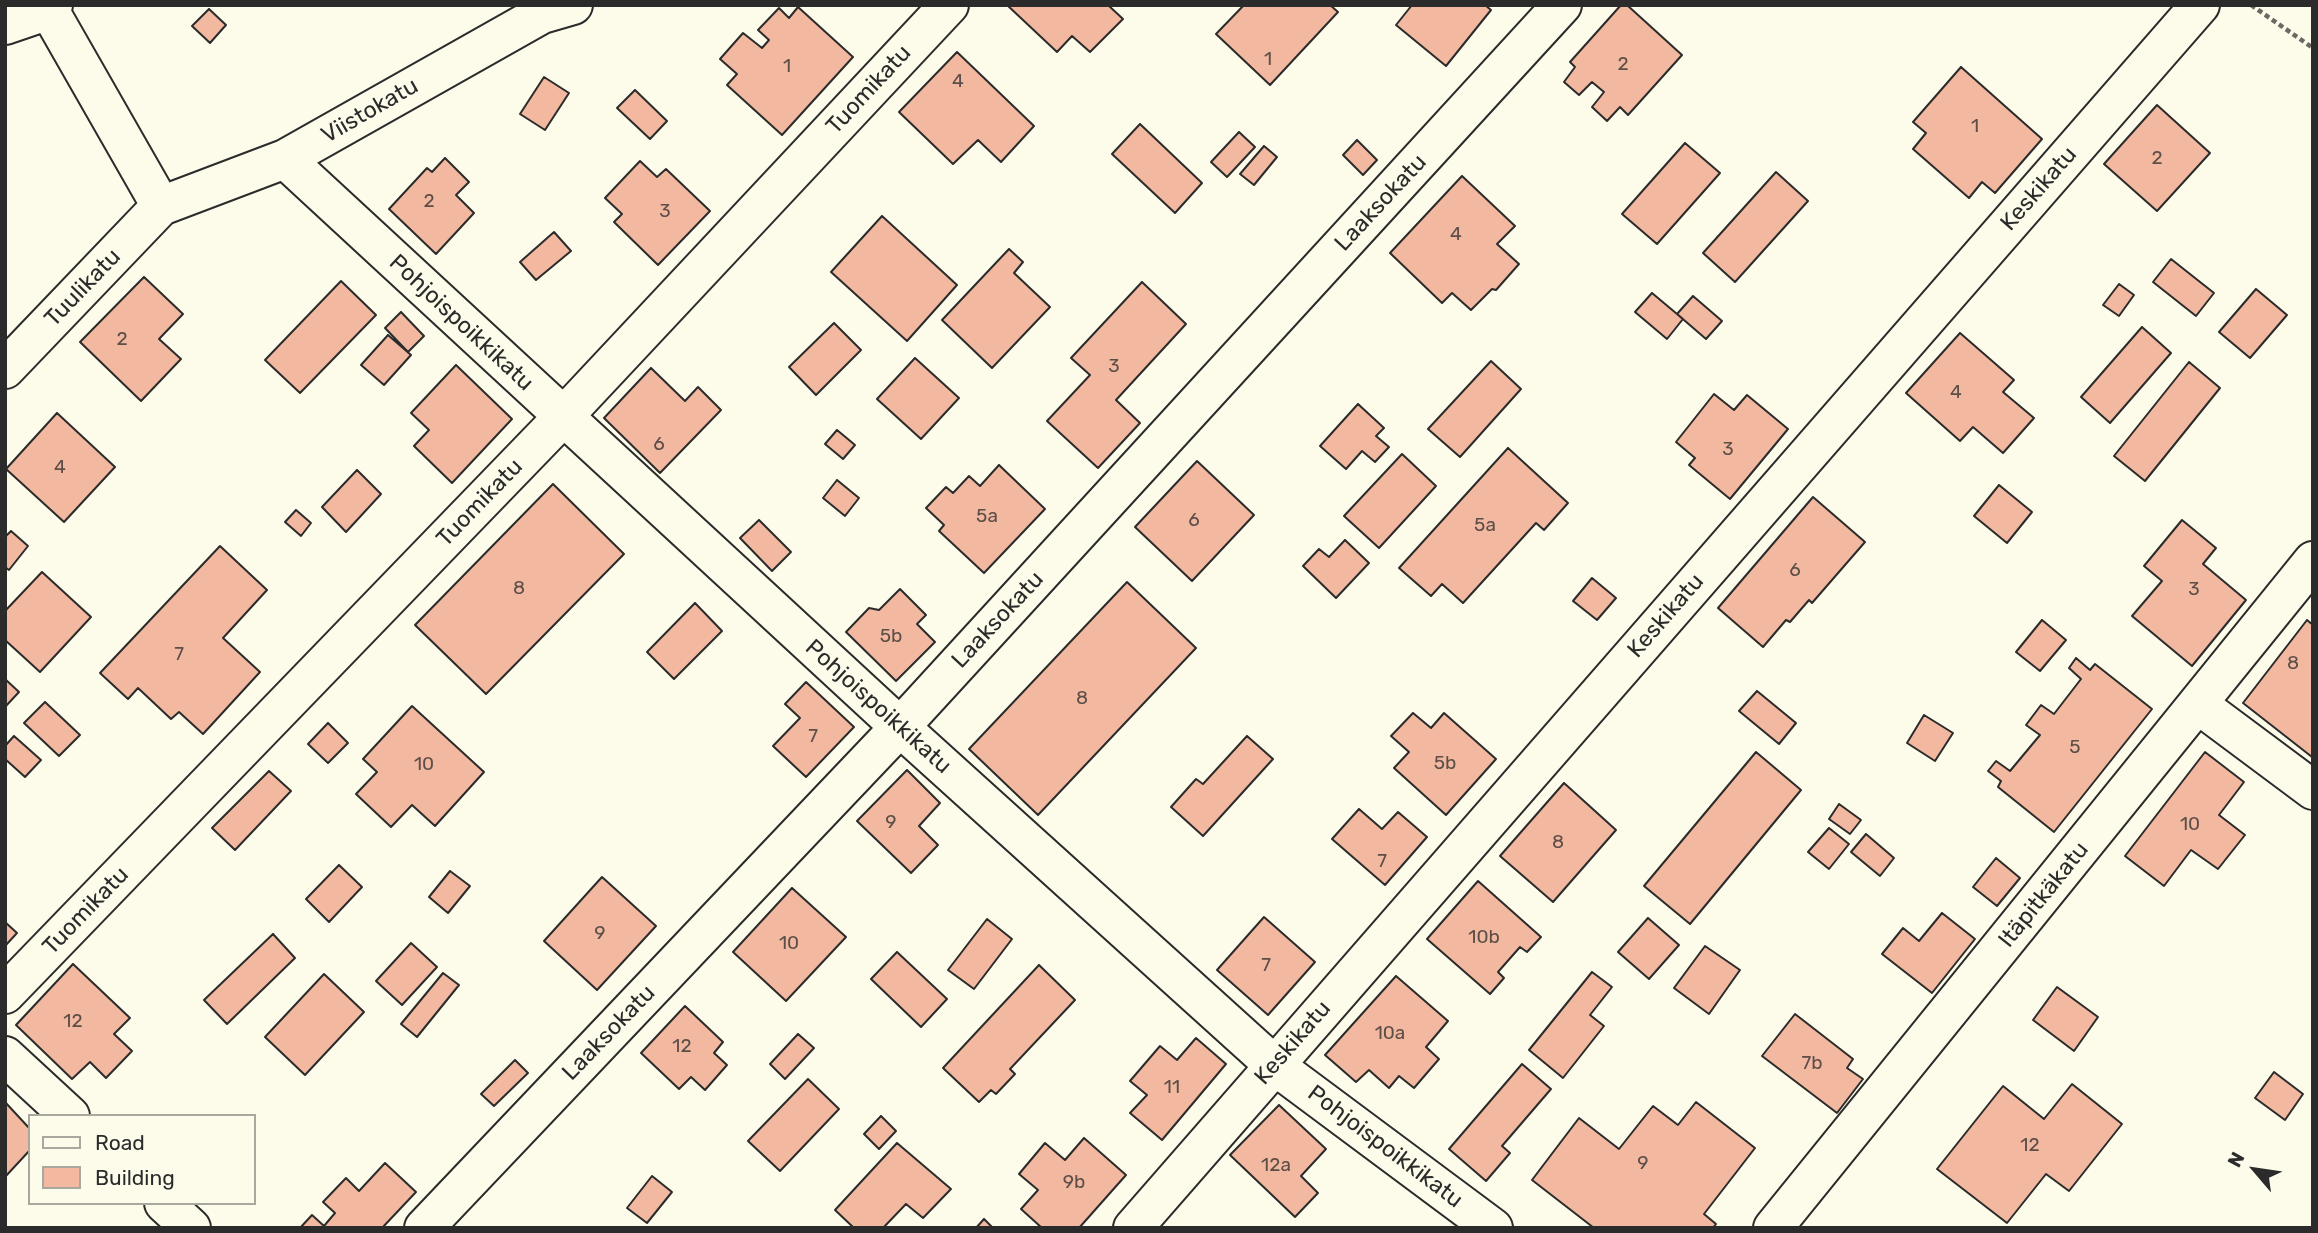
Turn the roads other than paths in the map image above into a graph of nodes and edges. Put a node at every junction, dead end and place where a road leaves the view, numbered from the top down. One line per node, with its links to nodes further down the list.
1 (573, 5): 7 (street, Viistokatu)
2 (949, 5): 10 (street, Tuomikatu)
3 (1562, 5): 13 (street, Laaksokatu)
4 (2200, 5): 17 (street, Keskikatu)
5 (51, 8): 6 (street); 8 (street)
6 (5, 25)
7 (285, 159): 8 (street, Viistokatu); 10 (street, Pohjoispoikkikatu)
8 (161, 206): 9 (street, Tuulikatu)
9 (5, 369)
10 (562, 418): 13 (street, Pohjoispoikkikatu); 15 (street, Tuomikatu)
11 (2313, 561): 12 (street, Itäpitkäkatu)
12 (2199, 705): 14 (street); 24 (street, Itäpitkäkatu)
13 (900, 727): 17 (street, Pohjoispoikkikatu); 21 (street, Laaksokatu)
14 (2313, 790)
15 (5, 995)
16 (5, 1056): 18 (street)
17 (1274, 1065): 22 (street, Keskikatu); 23 (street, Pohjoispoikkikatu)
18 (68, 1114)
19 (166, 1205): 20 (street)
20 (191, 1228)
21 (424, 1228)
22 (1133, 1228)
23 (1493, 1228)
24 (1773, 1228)

